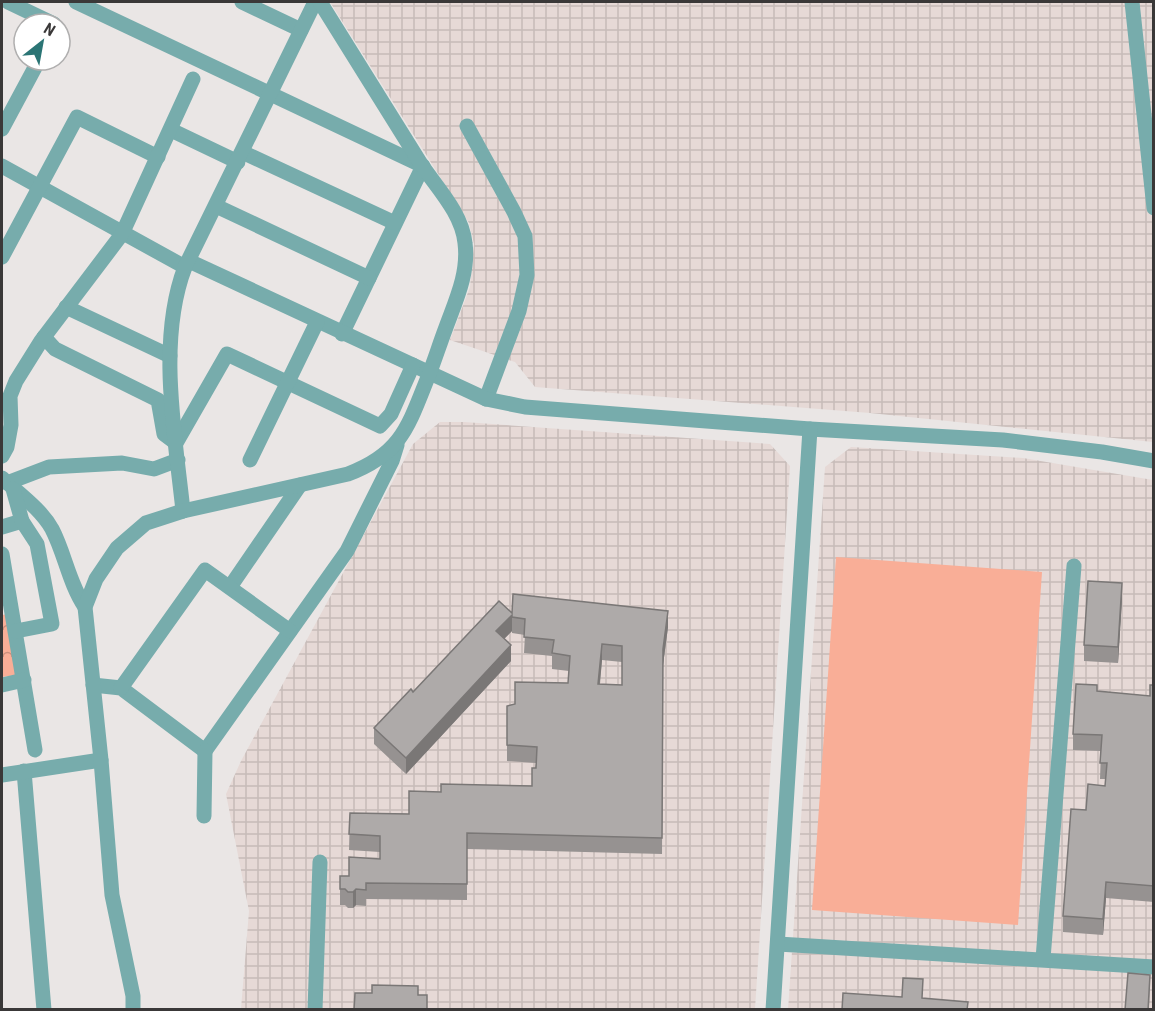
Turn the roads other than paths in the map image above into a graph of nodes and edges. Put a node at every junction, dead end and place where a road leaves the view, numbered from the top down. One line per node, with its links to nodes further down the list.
1 (8, 2): 7 (street)
2 (76, 2): 11 (street)
3 (242, 2): 8 (street)
4 (315, 2): 8 (street)
5 (320, 2): 18 (street)
6 (1132, 2): 21 (street)
7 (29, 12)
8 (301, 30): 11 (street)
9 (33, 72): 13 (street)
10 (193, 79): 14 (street)
11 (270, 94): 16 (street); 18 (street)
12 (467, 126): 36 (street)
13 (2, 129)
14 (171, 130): 15 (street); 16 (street)
15 (158, 157): 19 (street); 23 (street)
16 (240, 157): 20 (street); 22 (street)
17 (2, 166): 19 (street)
18 (423, 166): 22 (street); 33 (street)
19 (40, 188): 23 (street); 24 (street)
20 (216, 206): 25 (street); 26 (street)
21 (1154, 208)
22 (395, 223): 26 (street)
23 (122, 234): 25 (street); 27 (street)
24 (2, 256)
25 (187, 264): 28 (street); 31 (street)
26 (369, 278): 29 (street)
27 (66, 307): 30 (street); 31 (street)
28 (317, 322): 29 (street); 34 (street)
29 (342, 334): 32 (street)
30 (44, 337): 35 (street); 38 (street)
31 (170, 356): 38 (street)
32 (413, 365): 33 (street); 34 (street)
33 (430, 372): 36 (street); 39 (street)
34 (288, 382): 38 (street); 42 (street)
35 (6, 391): 40 (street)
36 (486, 399): 37 (street)
37 (810, 429): 43 (street); 66 (street)
38 (176, 443): 41 (street)
39 (397, 443): 45 (street); 54 (street)
40 (2, 456)
41 (178, 460): 44 (street); 46 (street)
42 (250, 460)
43 (1154, 461)
44 (7, 484): 47 (street); 52 (street)
45 (300, 485): 46 (street); 51 (street)
46 (183, 511): 52 (street)
47 (22, 521): 48 (street); 53 (street)
48 (2, 527)
49 (2, 554): 53 (street)
50 (1074, 566): 67 (street)
51 (230, 587): 54 (street); 58 (street)
52 (85, 607): 57 (street)
53 (16, 631): 55 (street)
54 (290, 631): 60 (street)
55 (24, 680): 56 (street); 59 (street)
56 (2, 685)
57 (93, 685): 58 (street); 61 (street)
58 (121, 688): 60 (street)
59 (35, 750)
60 (205, 751): 64 (street)
61 (101, 760): 62 (street); 70 (street)
62 (24, 771): 63 (street); 69 (street)
63 (2, 775)
64 (204, 816)
65 (320, 862): 71 (street)
66 (778, 944): 67 (street); 72 (street)
67 (1043, 959): 68 (street)
68 (1154, 967)
69 (44, 1010)
70 (133, 1010)
71 (315, 1010)
72 (773, 1010)

